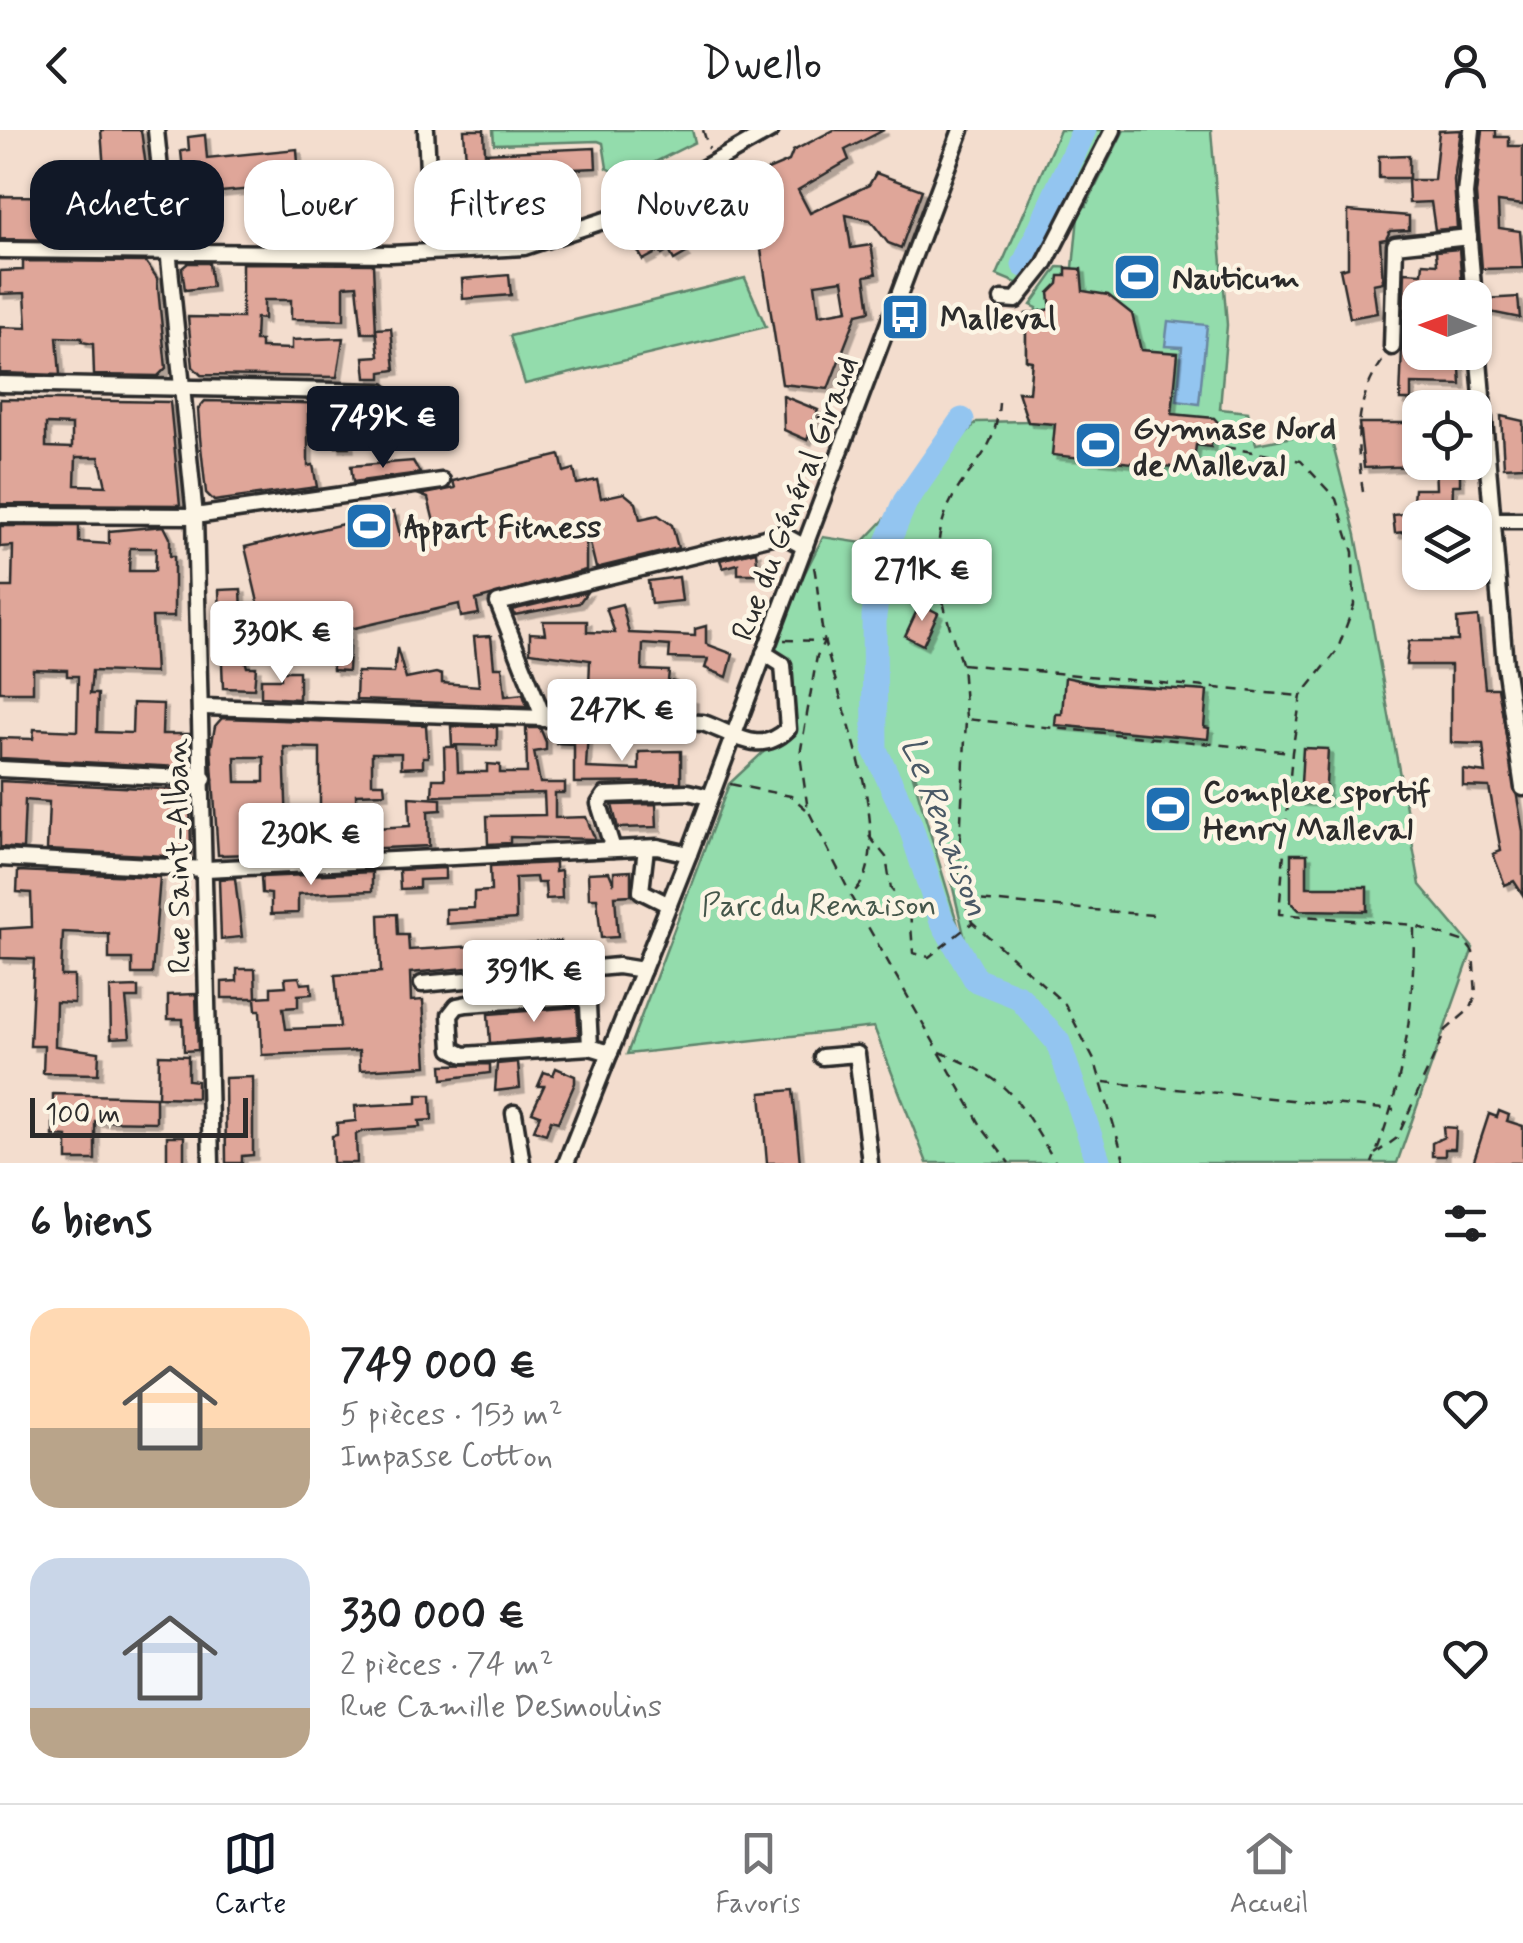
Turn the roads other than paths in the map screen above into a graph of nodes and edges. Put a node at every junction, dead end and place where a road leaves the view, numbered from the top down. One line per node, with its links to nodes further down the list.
1 (156, 130): 7 (street, Rue Saint-Alban)
2 (426, 130): 12 (street)
3 (771, 130): 12 (street)
4 (961, 130): 26 (street, Rue du Général Giraud)
5 (1114, 130): 14 (street)
6 (1472, 130): 8 (street)
7 (159, 160)
8 (1469, 237): 13 (street); 15 (street)
9 (0, 250): 10 (street)
10 (30, 250)
11 (169, 250): 12 (street); 18 (street, Rue Saint-Alban)
12 (432, 251)
13 (1473, 280)
14 (1002, 299)
15 (1392, 347)
16 (1480, 370): 21 (street)
17 (0, 384): 18 (street)
18 (184, 388): 19 (street); 23 (street, Rue Saint-Alban)
19 (381, 392)
20 (442, 481): 23 (street)
21 (1490, 500)
22 (0, 515): 23 (street)
23 (195, 516): 28 (street, Rue Saint-Alban)
24 (1492, 520): 25 (street); 33 (street)
25 (1523, 520)
26 (805, 547): 27 (street, Rue du Général Giraud); 29 (street)
27 (764, 653): 30 (street, Rue du Général Giraud); 30 (street)
28 (203, 706): 29 (street); 32 (street, Rue Saint-Alban)
29 (544, 718): 30 (street)
30 (733, 734): 34 (street, Rue du Général Giraud)
31 (0, 769): 32 (street)
32 (204, 779): 39 (street, Rue Saint-Alban)
33 (1523, 788)
34 (709, 798): 36 (street); 37 (street, Rue du Général Giraud)
35 (646, 848): 36 (street); 37 (street); 40 (street)
36 (613, 849): 39 (street)
37 (688, 854): 40 (street, Rue du Général Giraud)
38 (0, 858): 39 (street)
39 (206, 869): 47 (street, Rue Saint-Alban)
40 (669, 905): 41 (street, Rue du Général Giraud)
41 (644, 970): 42 (street); 44 (street, Rue du Général Giraud)
42 (422, 984)
43 (590, 1047): 43 (street); 44 (street)
44 (610, 1053): 49 (street, Rue du Général Giraud)
45 (822, 1057): 50 (street)
46 (514, 1112): 48 (street)
47 (210, 1163)
48 (522, 1163)
49 (566, 1163)
50 (870, 1163)

